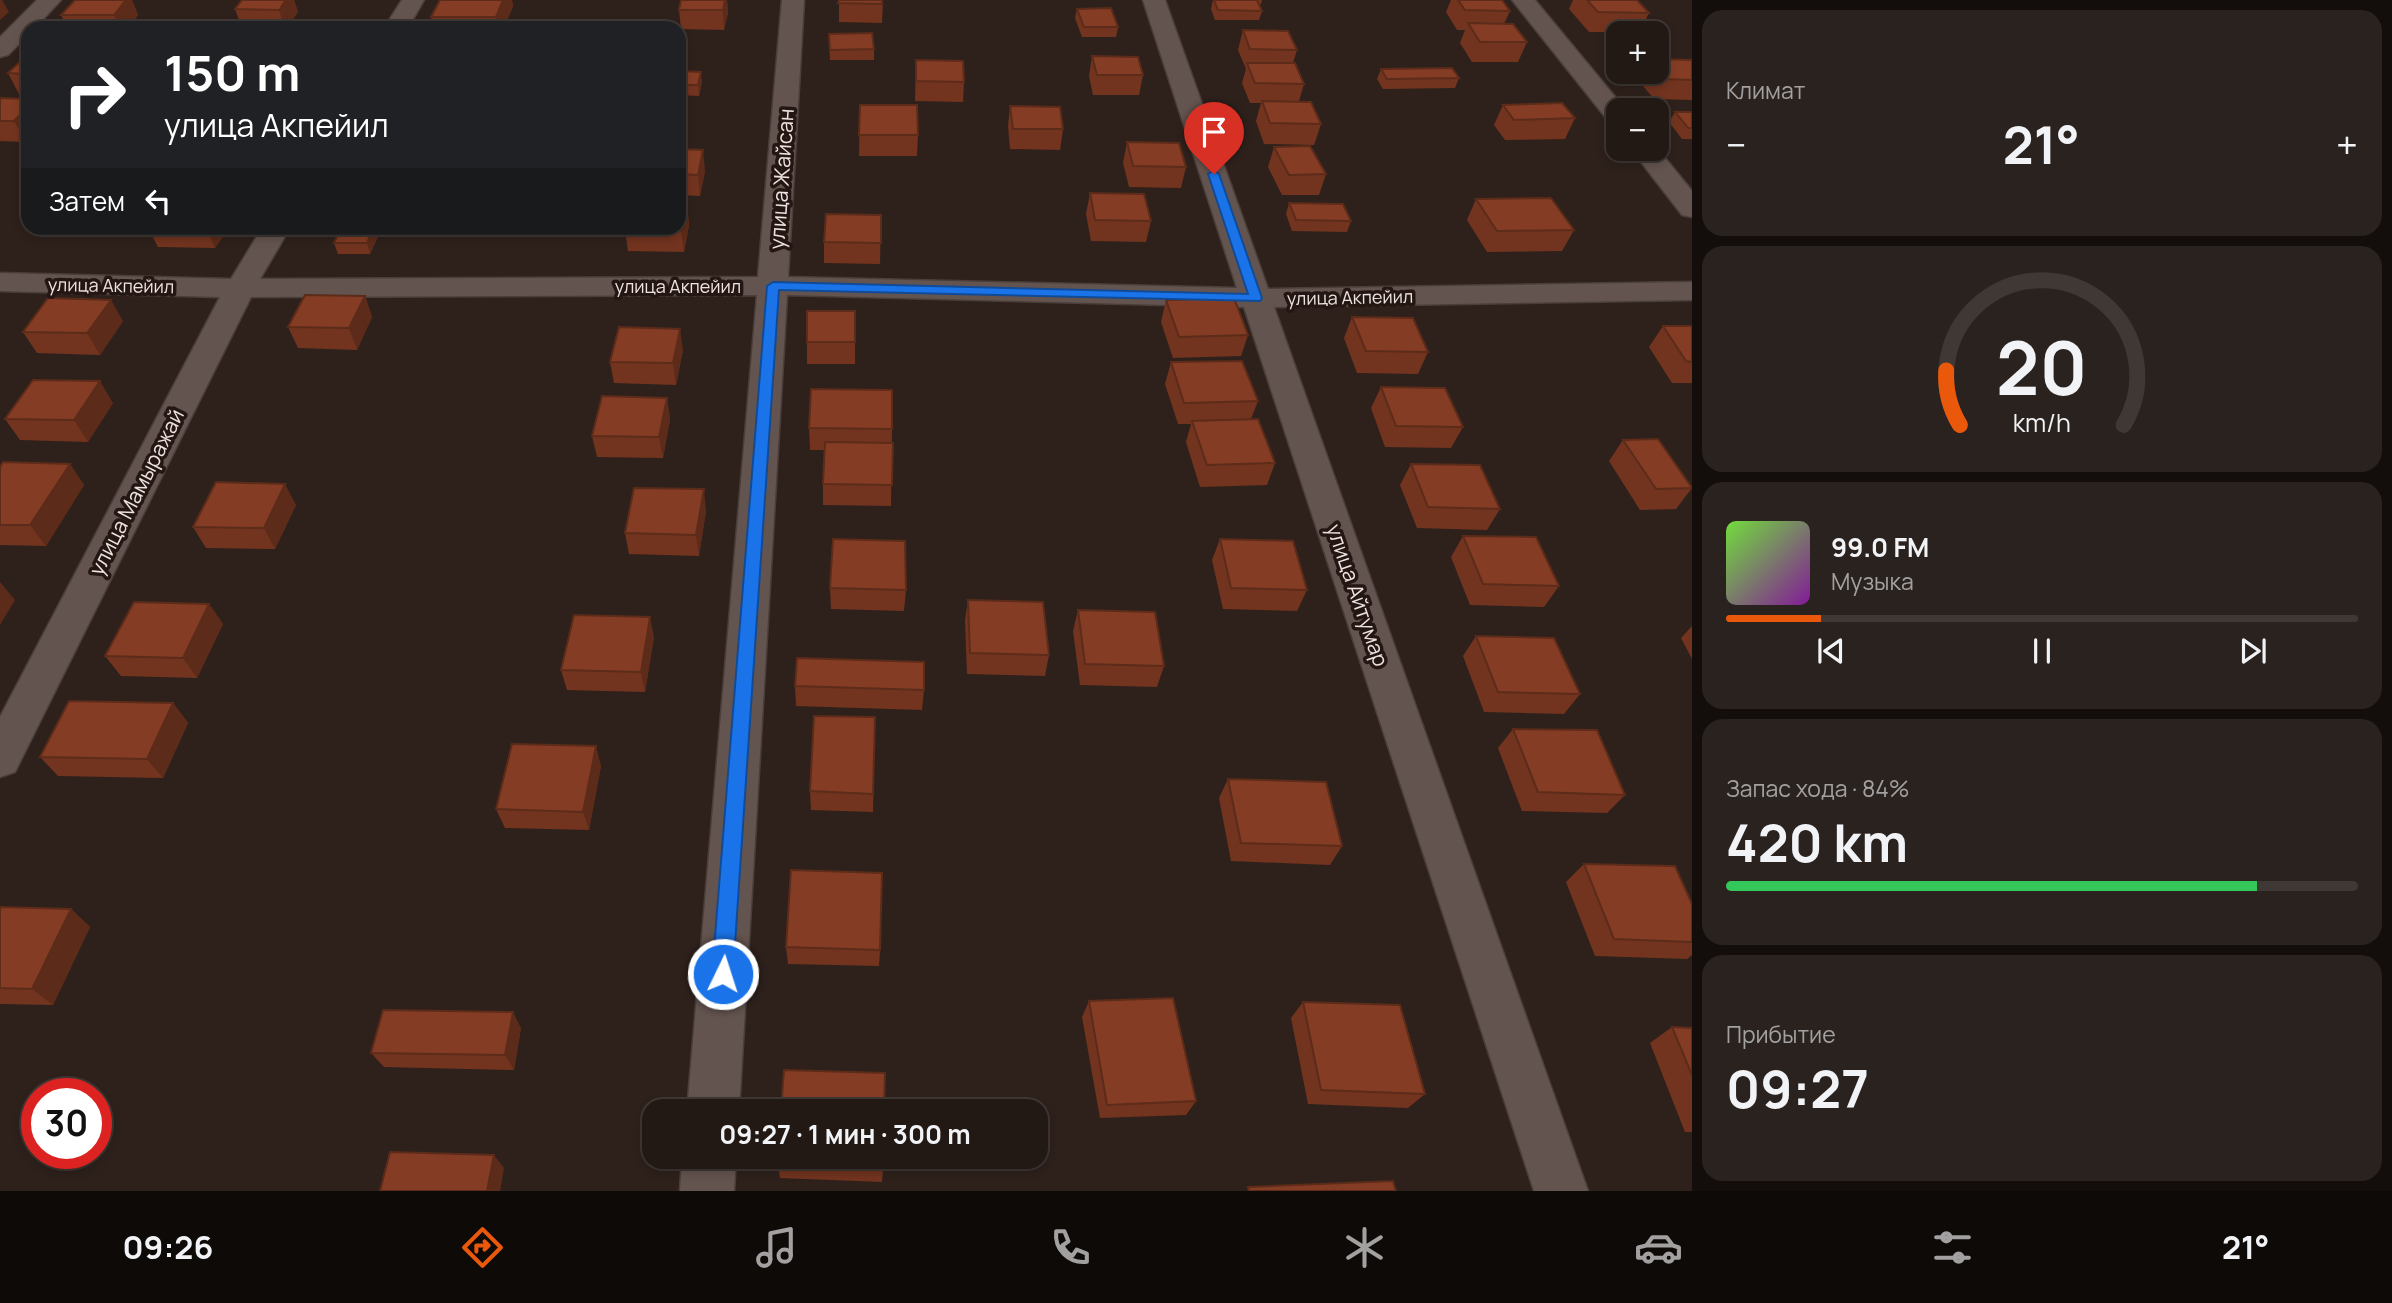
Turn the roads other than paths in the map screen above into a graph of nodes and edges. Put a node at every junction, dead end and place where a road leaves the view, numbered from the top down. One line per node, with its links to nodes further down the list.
1 (50, 0): 6 (street)
2 (413, 0): 7 (street)
3 (793, 0): 15 (street, улица Жайсан)
4 (1154, 0): 18 (street, улица Айтумар)
5 (1523, 0): 10 (street)
6 (29, 21)
7 (400, 21)
8 (21, 29): 9 (street)
9 (0, 50)
10 (1606, 102)
11 (1653, 161): 12 (street)
12 (1692, 209)
13 (272, 235): 16 (street, улица Мамыражай)
14 (0, 282): 16 (street, улица Акпейил)
15 (773, 286): 16 (street, улица Акпейил); 18 (street, улица Акпейил); 20 (street, улица Жайсан)
16 (240, 288): 19 (street, улица Мамыражай)
17 (1692, 291): 18 (street, улица Акпейил)
18 (1256, 298): 23 (street, улица Айтумар)
19 (0, 759)
20 (714, 1099)
21 (708, 1169): 22 (street)
22 (707, 1191)
23 (1561, 1191)

